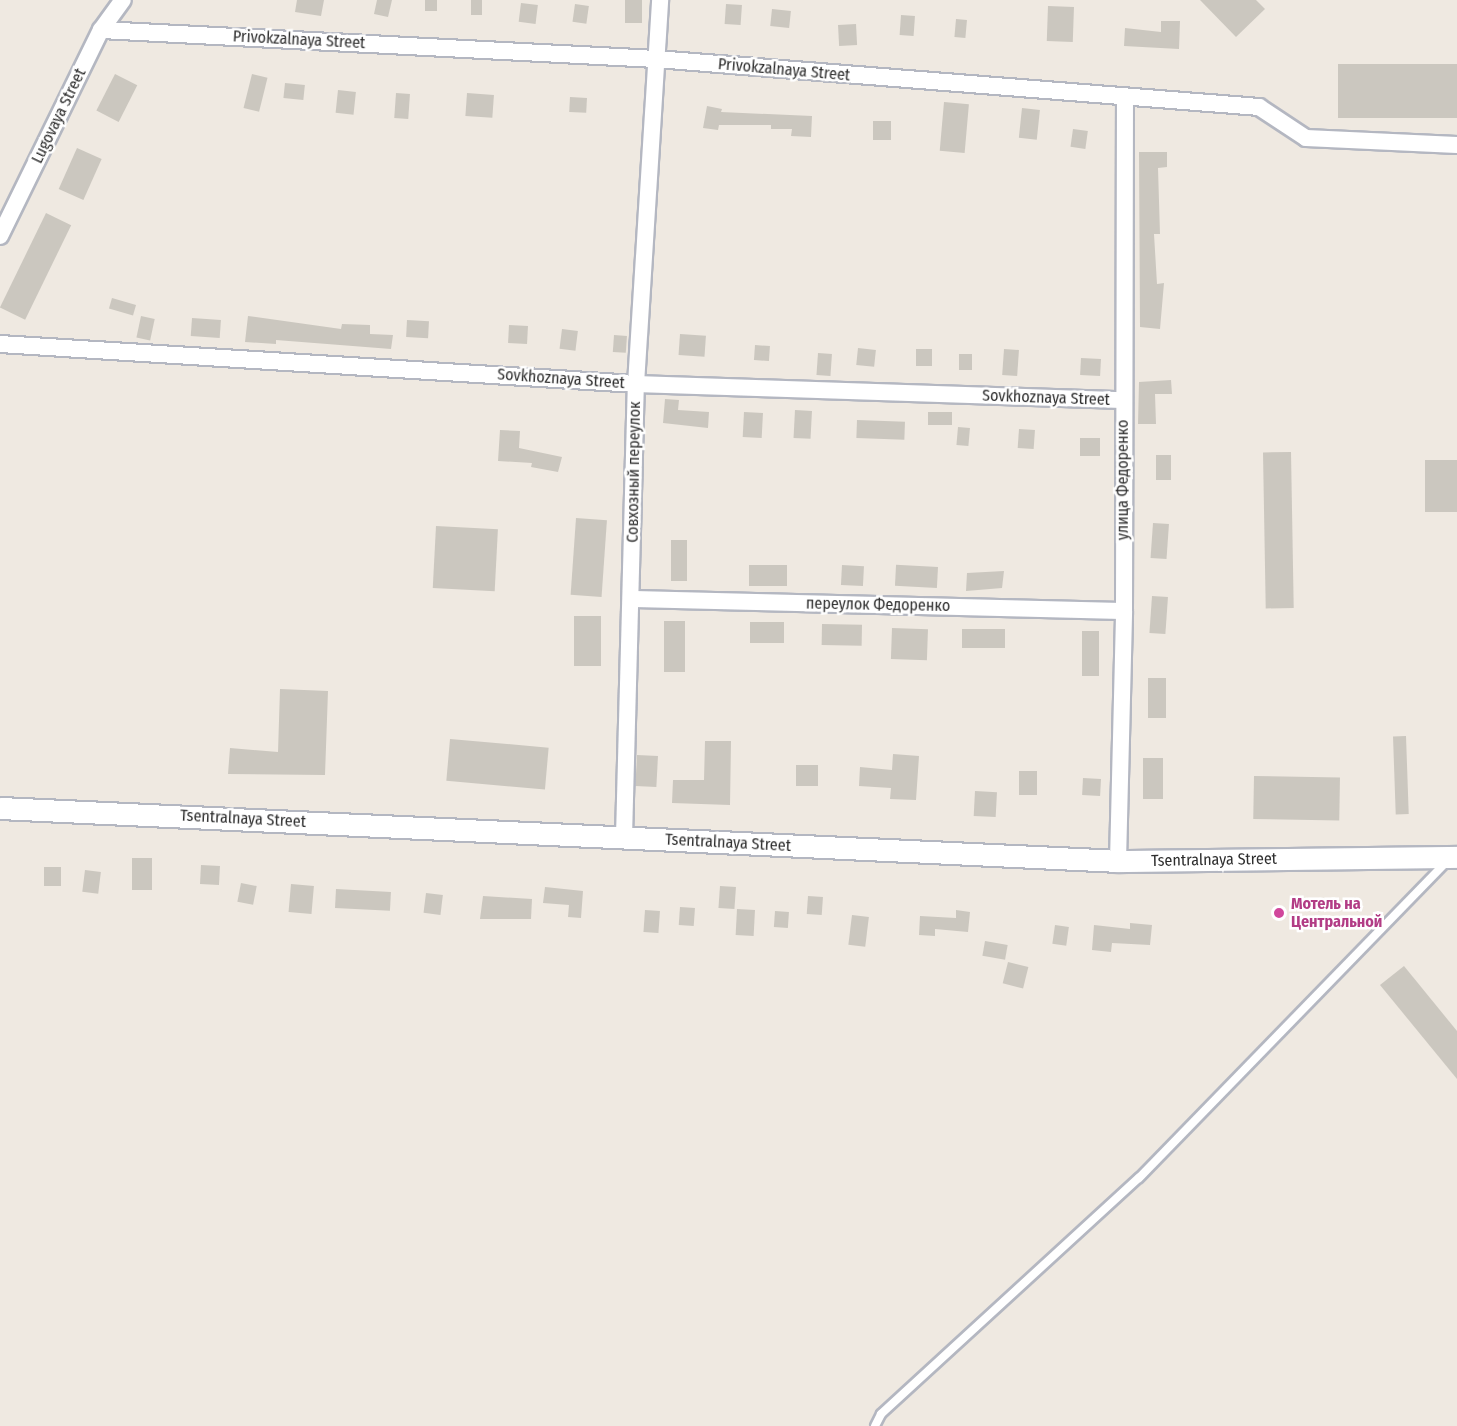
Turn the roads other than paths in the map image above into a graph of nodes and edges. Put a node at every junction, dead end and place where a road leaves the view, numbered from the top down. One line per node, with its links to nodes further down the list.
1 (123, 0): 3 (street, Lugovaya Street)
2 (660, 0): 4 (street, Совхозный переулок)
3 (101, 30): 4 (street, Privokzalnaya Street); 7 (street, Lugovaya Street)
4 (656, 59): 5 (street, Privokzalnaya Street); 9 (street, Совхозный переулок)
5 (1125, 99): 6 (street, Privokzalnaya Street); 10 (street, улица Федоренко)
6 (1457, 145)
7 (0, 236)
8 (0, 344): 9 (street, Sovkhoznaya Street)
9 (636, 384): 10 (street, Sovkhoznaya Street); 11 (street, Совхозный переулок)
10 (1122, 400): 12 (street, улица Федоренко)
11 (632, 599): 12 (street, переулок Федоренко); 14 (street, Совхозный переулок)
12 (1124, 611): 16 (street, улица Федоренко)
13 (0, 808): 14 (street, Tsentralnaya Street)
14 (624, 837): 16 (street, Tsentralnaya Street)
15 (1454, 857): 16 (street, Tsentralnaya Street); 17 (lane)
16 (1118, 861)
17 (875, 1426)

